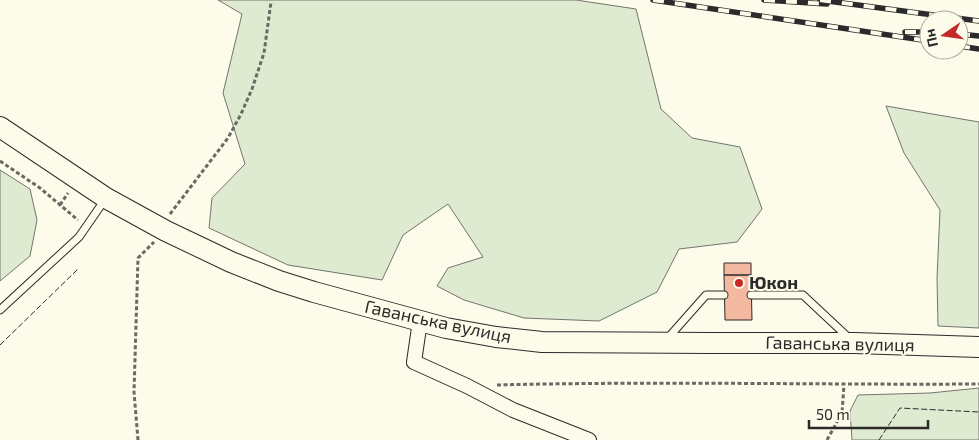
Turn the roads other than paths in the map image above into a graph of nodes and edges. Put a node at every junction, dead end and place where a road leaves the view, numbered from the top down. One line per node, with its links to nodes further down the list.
1 (0, 127): 2 (main road, Гаванська вулиця)
2 (106, 198): 5 (lane); 6 (main road, Гаванська вулиця)
3 (751, 295): 8 (lane)
4 (724, 296): 7 (lane)
5 (0, 310)
6 (420, 321): 7 (main road, Гаванська вулиця); 10 (street)
7 (663, 343): 8 (main road, Гаванська вулиця)
8 (854, 343): 9 (main road, Гаванська вулиця)
9 (979, 346)
10 (589, 440)

